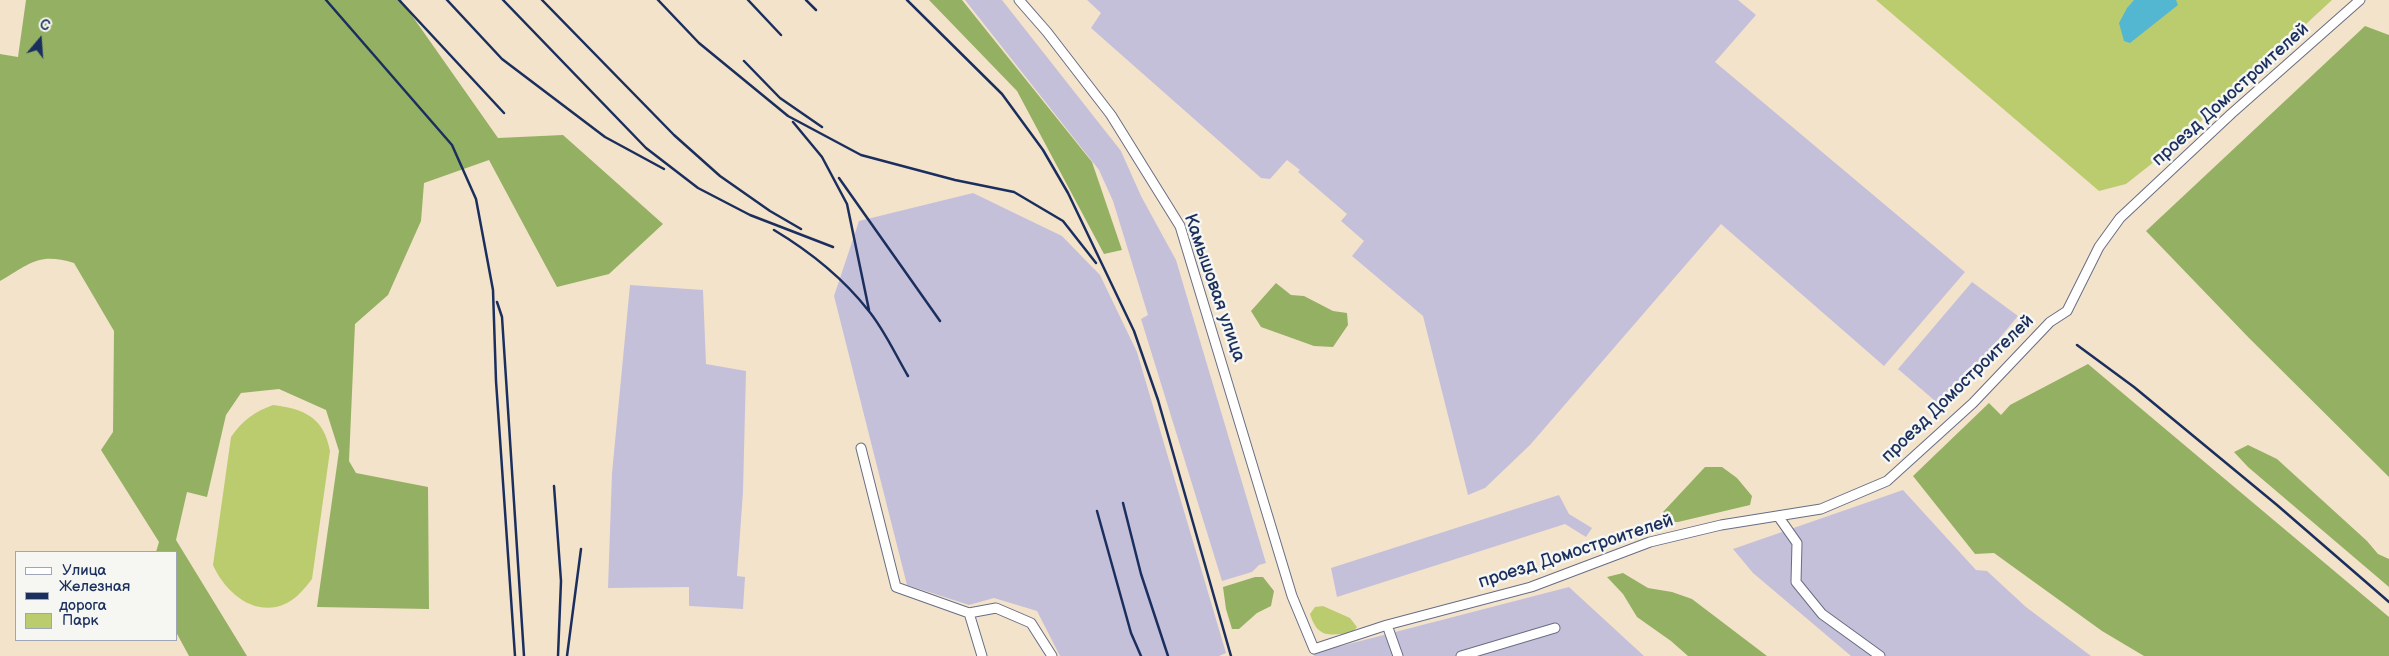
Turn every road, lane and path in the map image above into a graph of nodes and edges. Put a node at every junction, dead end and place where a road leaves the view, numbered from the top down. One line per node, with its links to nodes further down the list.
1 (1019, 0): 8 (street, Камышовая улица)
2 (2360, 0): 4 (street, проезд Домостроителей)
3 (861, 448): 5 (street)
4 (1778, 516): 6 (street, проезд Домостроителей); 13 (street)
5 (969, 613): 9 (street); 10 (street)
6 (1387, 625): 8 (street, проезд Домостроителей); 11 (street)
7 (1554, 628): 12 (street)
8 (1314, 650)
9 (982, 656)
10 (1052, 656)
11 (1398, 656)
12 (1460, 656)
13 (1880, 656)

